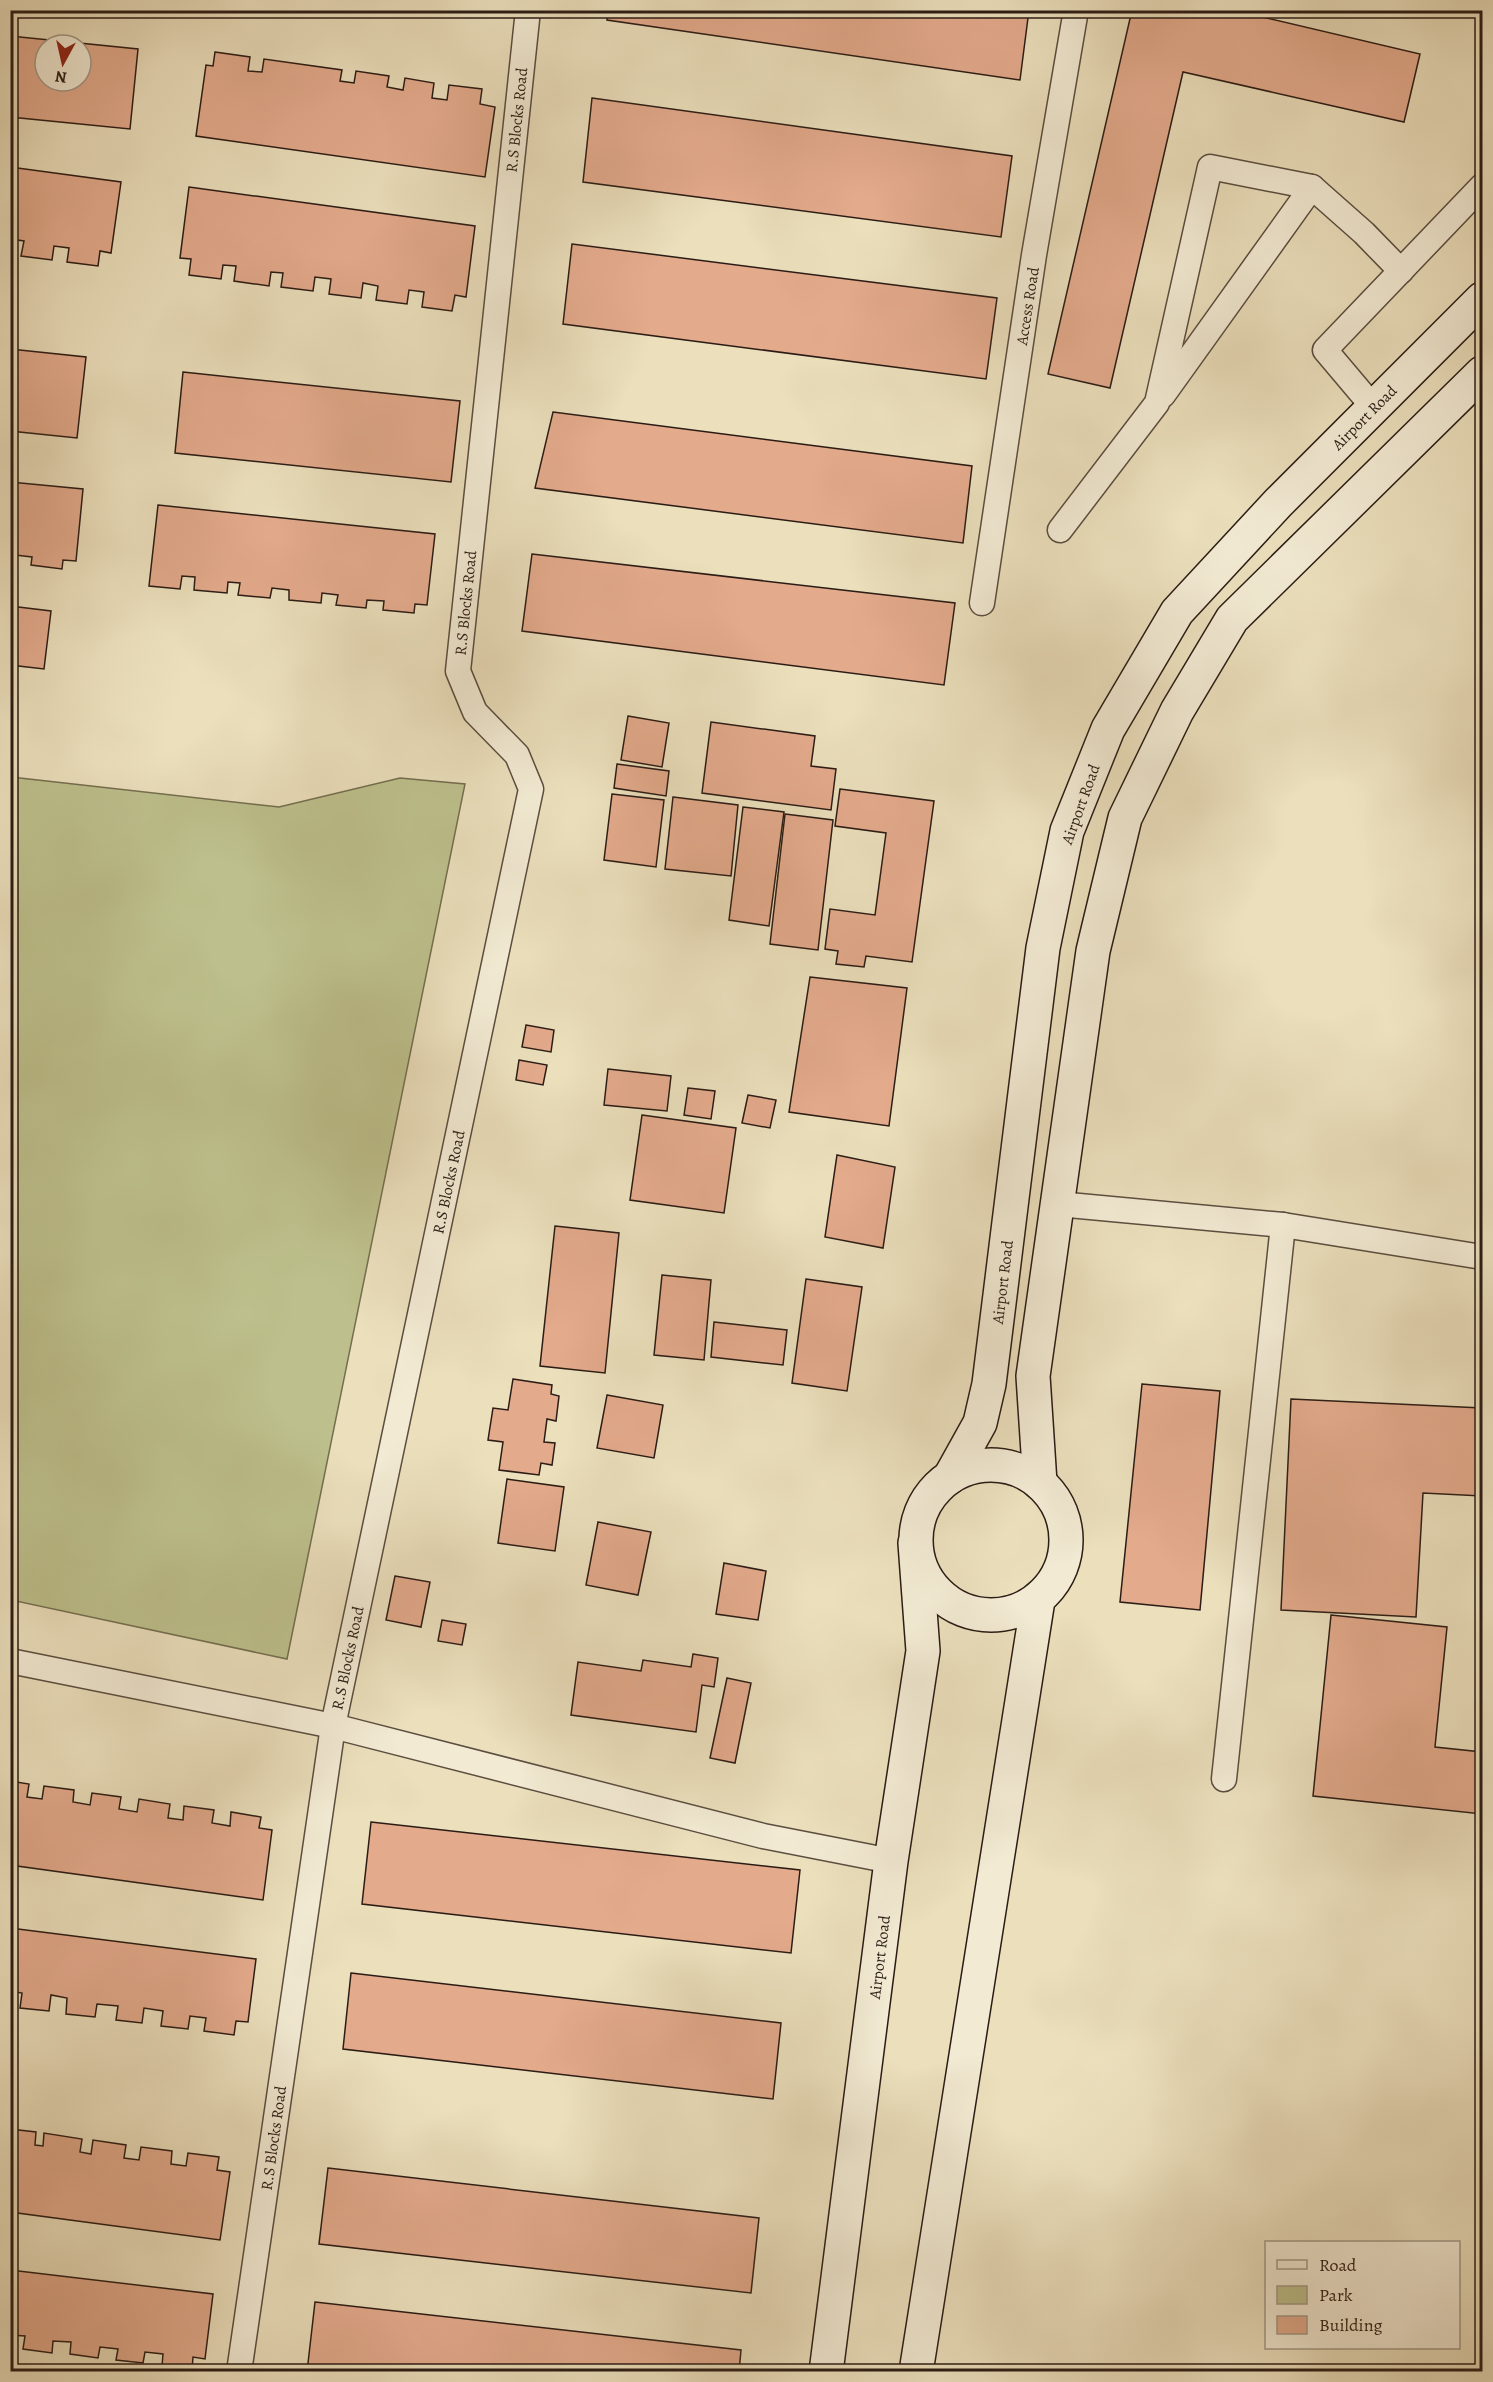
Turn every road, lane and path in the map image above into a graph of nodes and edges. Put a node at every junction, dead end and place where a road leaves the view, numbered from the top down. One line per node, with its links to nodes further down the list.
1 (528, 10): 20 (lane, R.S Blocks Road)
2 (1076, 10): 11 (lane, Access Road)
3 (1482, 186): 5 (lane)
4 (1312, 187): 5 (lane); 8 (lane); 8 (lane)
5 (1401, 271): 9 (lane)
6 (1482, 299): 9 (main road, Airport Road)
7 (1482, 373): 12 (main road)
8 (1157, 402): 10 (lane)
9 (1374, 408): 15 (main road, Airport Road)
10 (1060, 530)
11 (982, 603)
12 (1058, 1204): 13 (lane); 16 (main road)
13 (1283, 1226): 14 (lane); 21 (lane)
14 (1482, 1257)
15 (951, 1477): 16 (main road); 17 (main road)
16 (1040, 1483): 18 (main road)
17 (915, 1543): 18 (main road); 22 (main road, Airport Road)
18 (1038, 1600): 25 (main road)
19 (10, 1661): 20 (lane)
20 (333, 1726): 22 (lane); 23 (lane, R.S Blocks Road)
21 (1224, 1779)
22 (891, 1861): 24 (main road, Airport Road)
23 (239, 2372)
24 (826, 2372)
25 (916, 2372)

